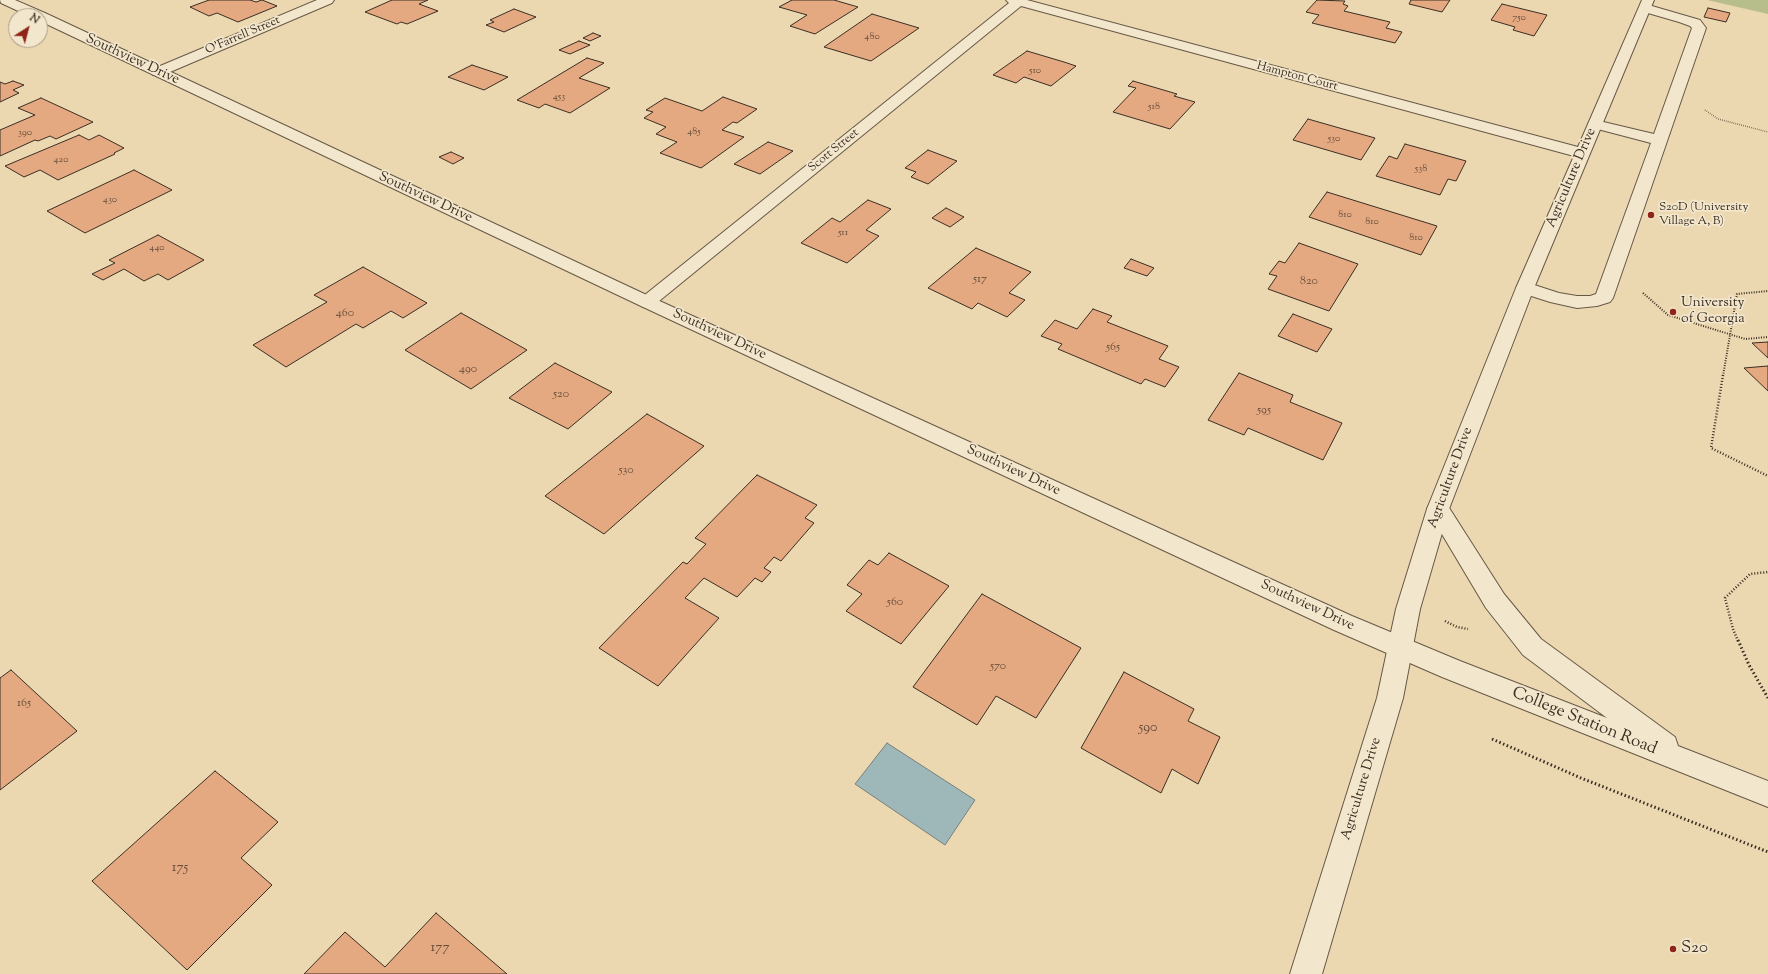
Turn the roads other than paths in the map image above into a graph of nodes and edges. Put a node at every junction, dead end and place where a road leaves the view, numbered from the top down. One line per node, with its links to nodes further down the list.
1 (5, 0): 5 (street, Southview Drive)
2 (328, 0): 7 (street, O'Farrell Street)
3 (1017, 1): 10 (street, Hampton Court); 12 (street, Scott Street)
4 (1646, 4): 8 (street, Agriculture Drive); 9 (street)
5 (22, 8)
6 (48, 20): 7 (street, Southview Drive)
7 (158, 72): 12 (street, Southview Drive)
8 (1595, 124): 9 (street); 10 (street, Agriculture Drive)
9 (1659, 140): 11 (street)
10 (1582, 153): 11 (street, Agriculture Drive)
11 (1525, 288): 13 (street, Agriculture Drive)
12 (647, 302): 14 (street, Southview Drive)
13 (1438, 509): 14 (street, Agriculture Drive); 15 (street)
14 (1400, 648): 15 (street, College Station Road); 17 (street, Agriculture Drive)
15 (1688, 763): 16 (street, College Station Road)
16 (1768, 794)
17 (1306, 974)

